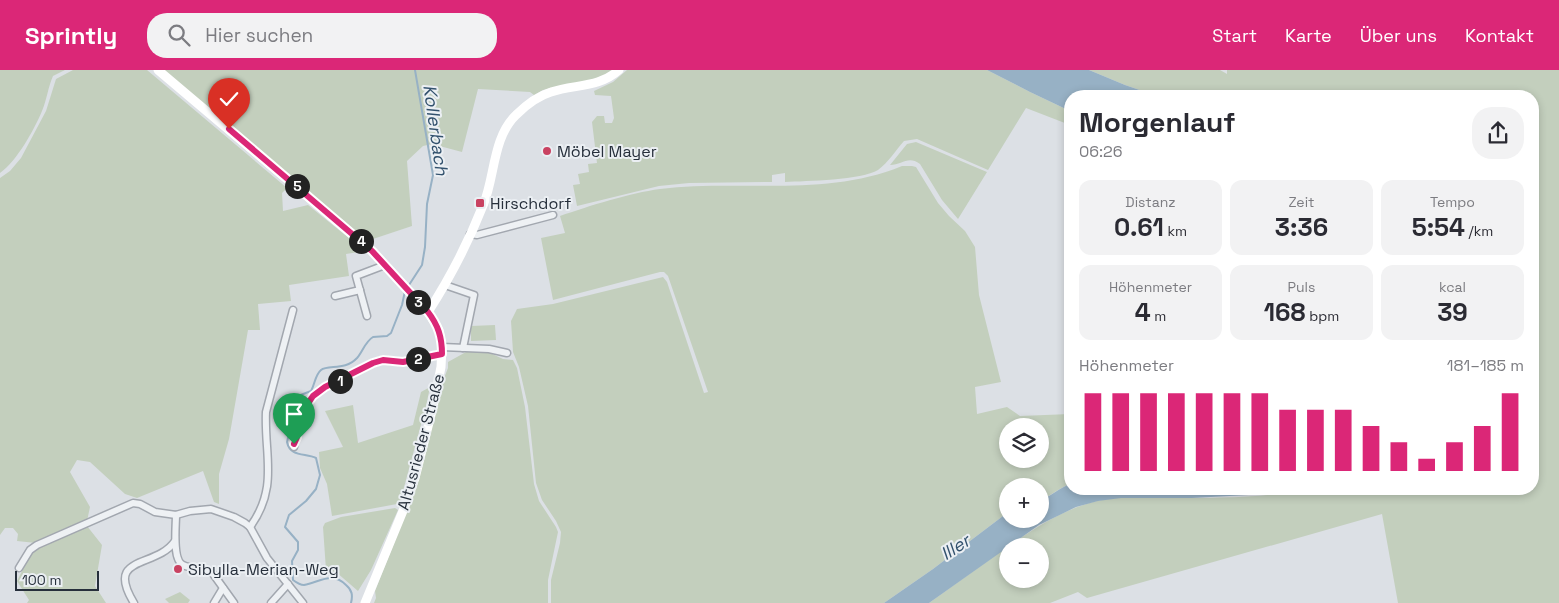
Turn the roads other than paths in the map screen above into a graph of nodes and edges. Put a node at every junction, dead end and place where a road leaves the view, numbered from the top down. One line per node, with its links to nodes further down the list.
1 (158, 70): 5 (main road, Altusrieder Straße)
2 (619, 70): 4 (main road)
3 (553, 215): 4 (street)
4 (470, 234): 6 (main road)
5 (386, 265): 7 (street); 10 (main road, Altusrieder Straße)
6 (446, 285): 10 (main road); 12 (street)
7 (360, 290): 8 (street); 11 (street)
8 (335, 296)
9 (293, 310): 17 (street)
10 (428, 312): 13 (main road, Altusrieder Straße)
11 (367, 316)
12 (464, 348): 13 (street); 14 (street)
13 (442, 351): 15 (street); 29 (main road, Altusrieder Straße)
14 (507, 353)
15 (294, 447)
16 (176, 515): 17 (street); 18 (street); 21 (street)
17 (250, 527): 22 (street)
18 (176, 540): 19 (street); 20 (street)
19 (168, 551): 20 (street); 24 (street)
20 (176, 554): 23 (street)
21 (19, 568)
22 (288, 584): 27 (street); 28 (street)
23 (223, 588): 25 (street); 26 (street)
24 (134, 603)
25 (214, 603)
26 (234, 603)
27 (271, 603)
28 (303, 603)
29 (365, 603)

